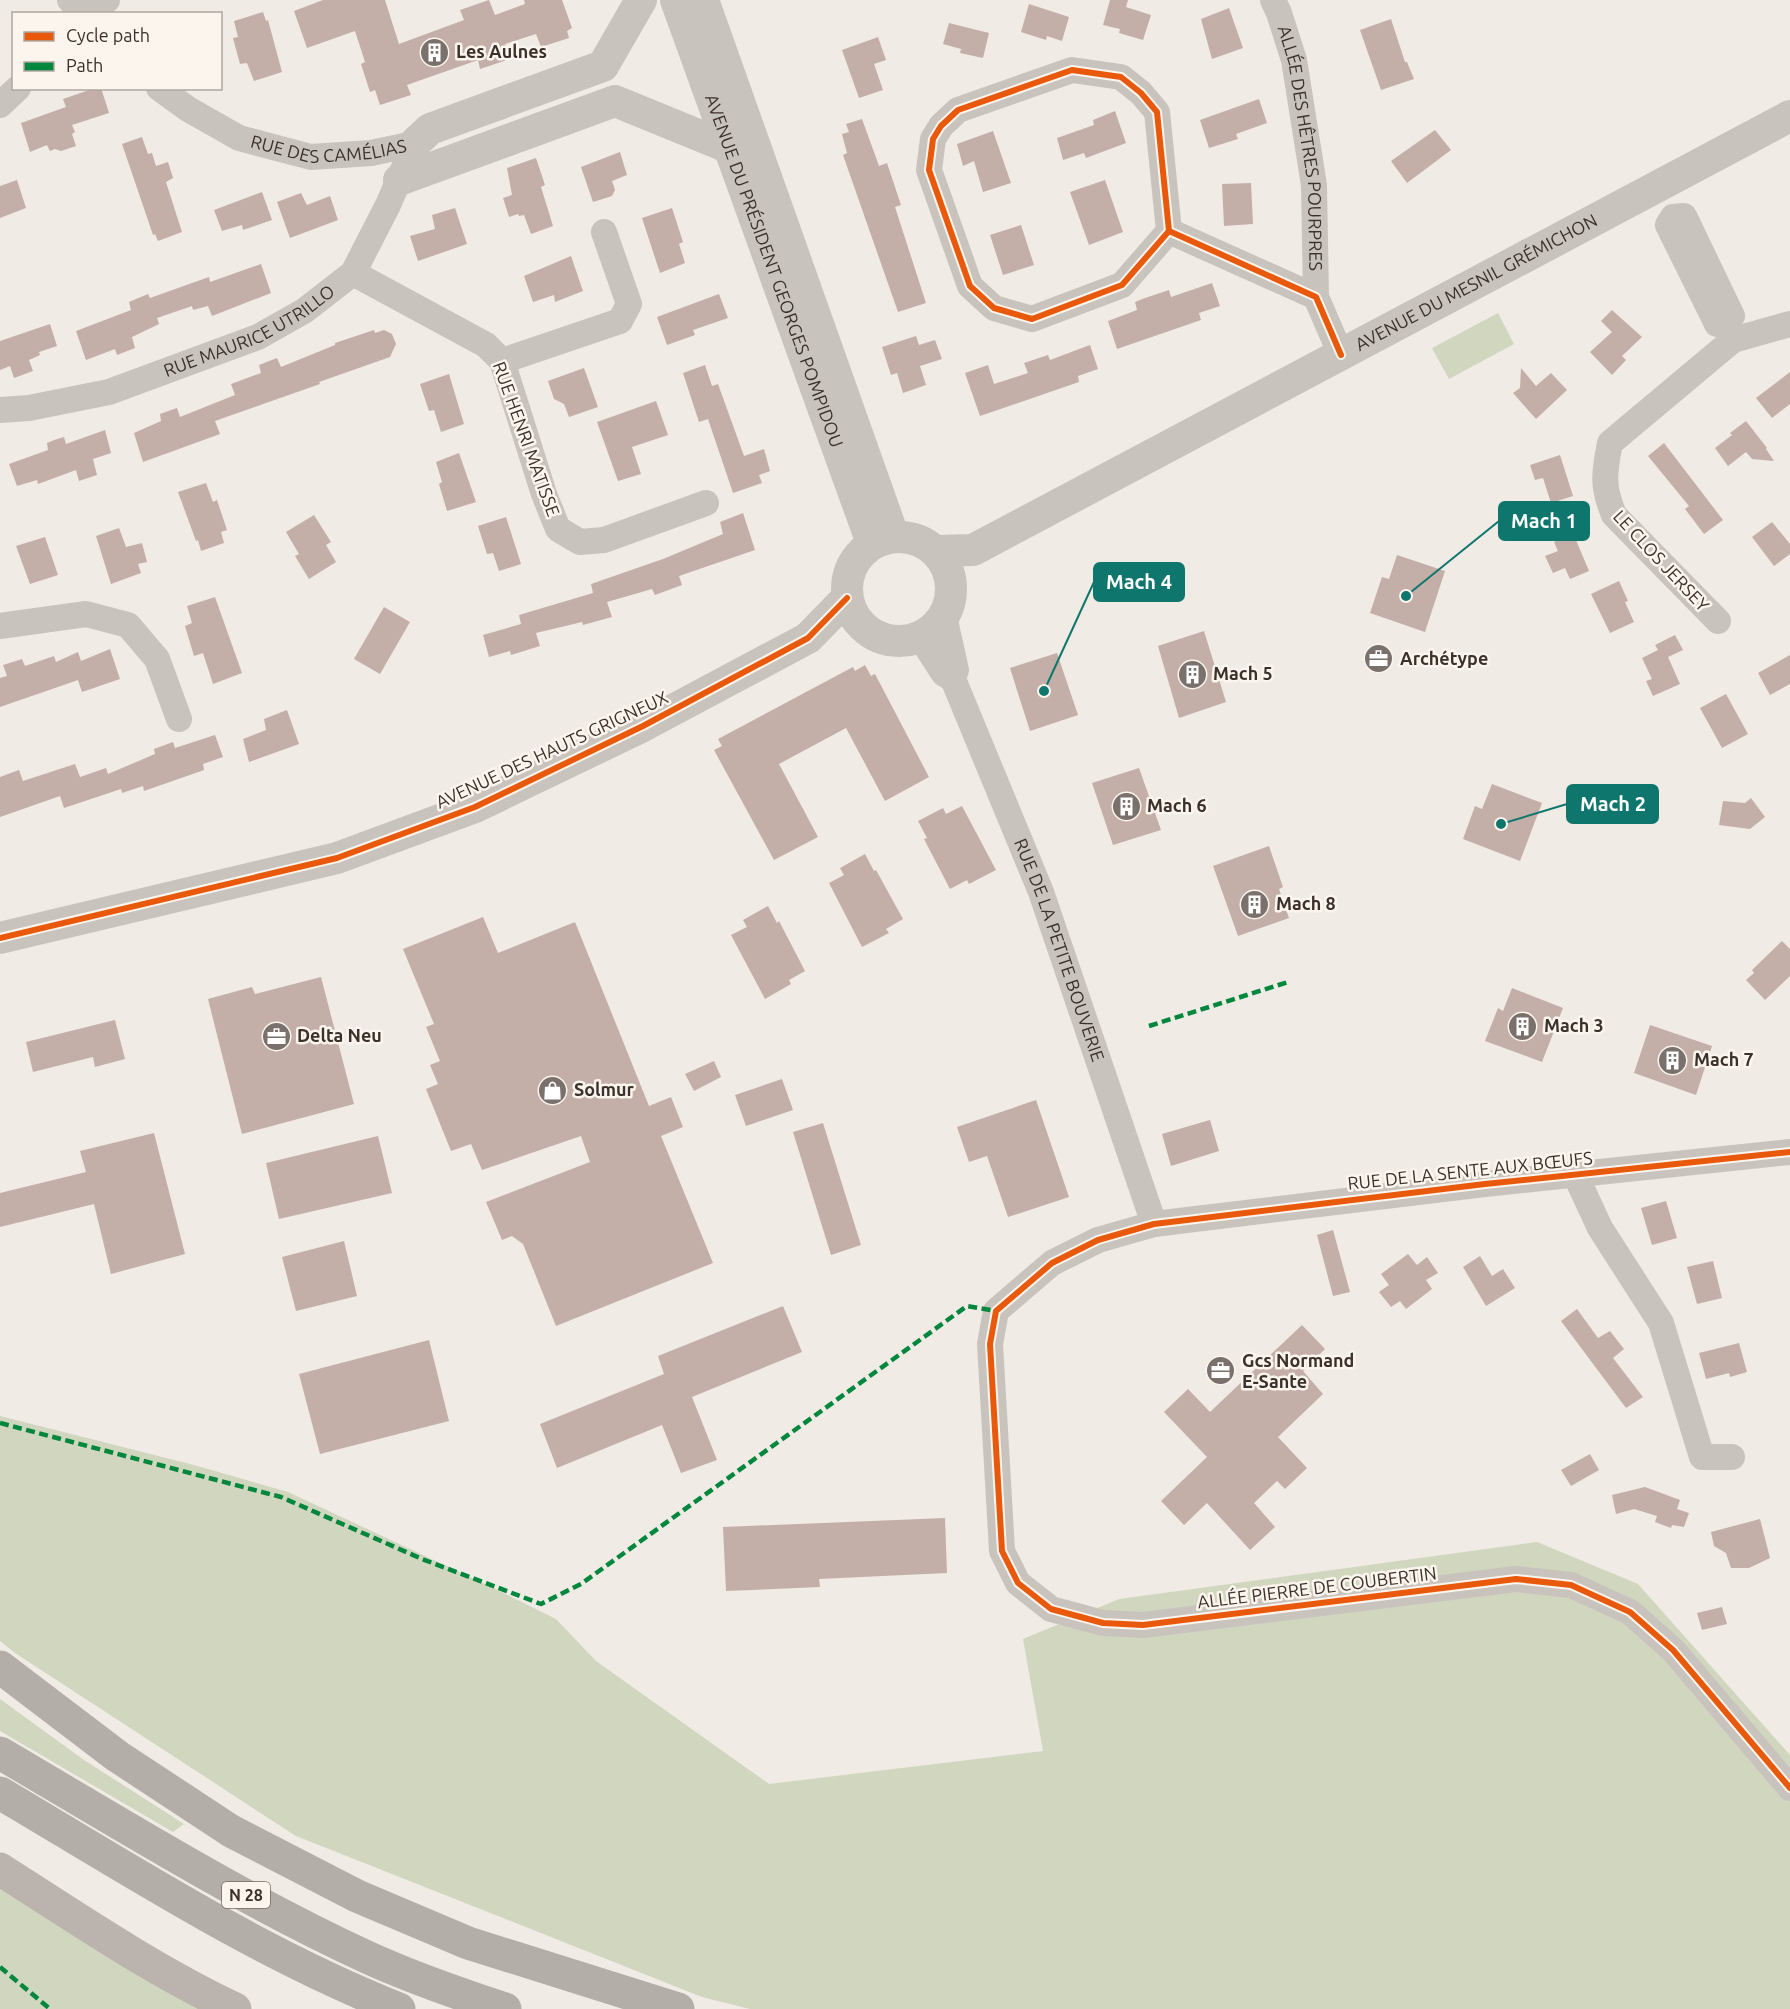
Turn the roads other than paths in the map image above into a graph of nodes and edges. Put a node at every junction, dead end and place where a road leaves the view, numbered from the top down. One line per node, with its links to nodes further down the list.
1 (70, 0): 7 (street)
2 (107, 0): 8 (street)
3 (641, 0): 9 (street)
4 (676, 0): 16 (street, AVENUE DU PRÉSIDENT GEORGES POMPIDOU)
5 (703, 0): 16 (street, AVENUE DU PRÉSIDENT GEORGES POMPIDOU)
6 (1273, 0): 22 (street, ALLÉE DES HÊTRES POURPRES)
7 (81, 12)
8 (95, 12)
9 (603, 66): 12 (street); 15 (street, RUE DES CAMÉLIAS)
10 (16, 90): 13 (street)
11 (162, 90): 15 (street, RUE DES CAMÉLIAS)
12 (615, 101): 16 (street); 17 (street, RUE DES CAMÉLIAS)
13 (0, 105)
14 (1790, 116): 18 (street, AVENUE DU MESNIL GRÉMICHON)
15 (414, 144): 17 (street, RUE MAURICE UTRILLO)
16 (741, 144): 29 (street, AVENUE DU PRÉSIDENT GEORGES POMPIDOU)
17 (399, 180): 21 (street, RUE MAURICE UTRILLO)
18 (1658, 186): 24 (street); 25 (street, AVENUE DU MESNIL GRÉMICHON)
19 (1169, 231): 19 (street); 22 (street)
20 (604, 232): 26 (street)
21 (353, 273): 26 (street, RUE HENRI MATISSE); 27 (street, RUE MAURICE UTRILLO)
22 (1316, 297): 25 (street)
23 (1790, 324): 24 (street, LE CLOS JERSEY)
24 (1730, 332): 35 (street, LE CLOS JERSEY)
25 (1341, 355): 30 (street, AVENUE DU MESNIL GRÉMICHON)
26 (502, 361): 28 (street, RUE HENRI MATISSE)
27 (0, 410)
28 (706, 503)
29 (883, 539): 31 (street); 33 (street)
30 (973, 550): 31 (street, AVENUE DU MESNIL GRÉMICHON); 32 (street)
31 (937, 551): 32 (street)
32 (952, 584): 34 (street)
33 (847, 598): 37 (street); 39 (street, AVENUE DES HAUTS GRIGNEUX)
34 (945, 616): 38 (street); 40 (street, RUE DE LA PETITE BOUVERIE)
35 (1718, 621)
36 (0, 626): 41 (street)
37 (873, 634): 38 (street); 39 (street, AVENUE DES HAUTS GRIGNEUX)
38 (920, 637): 40 (street, RUE DE LA PETITE BOUVERIE)
39 (808, 639): 42 (street, AVENUE DES HAUTS GRIGNEUX)
40 (953, 679): 45 (street, RUE DE LA PETITE BOUVERIE)
41 (179, 719)
42 (0, 938)
43 (1790, 1152): 44 (street, RUE DE LA SENTE AUX BŒUFS)
44 (1575, 1174): 45 (street, RUE DE LA SENTE AUX BŒUFS); 47 (street)
45 (1154, 1224): 46 (street, RUE DE LA SENTE AUX BŒUFS)
46 (990, 1344): 50 (street, ALLÉE PIERRE DE COUBERTIN)
47 (1732, 1457)
48 (0, 1667): 56 (highway)
49 (0, 1753): 55 (highway, N 28)
50 (1790, 1788)
51 (0, 1794): 54 (highway, N 28)
52 (0, 1869): 53 (main road)
53 (235, 2009)
54 (399, 2009)
55 (505, 2009)
56 (678, 2009)

